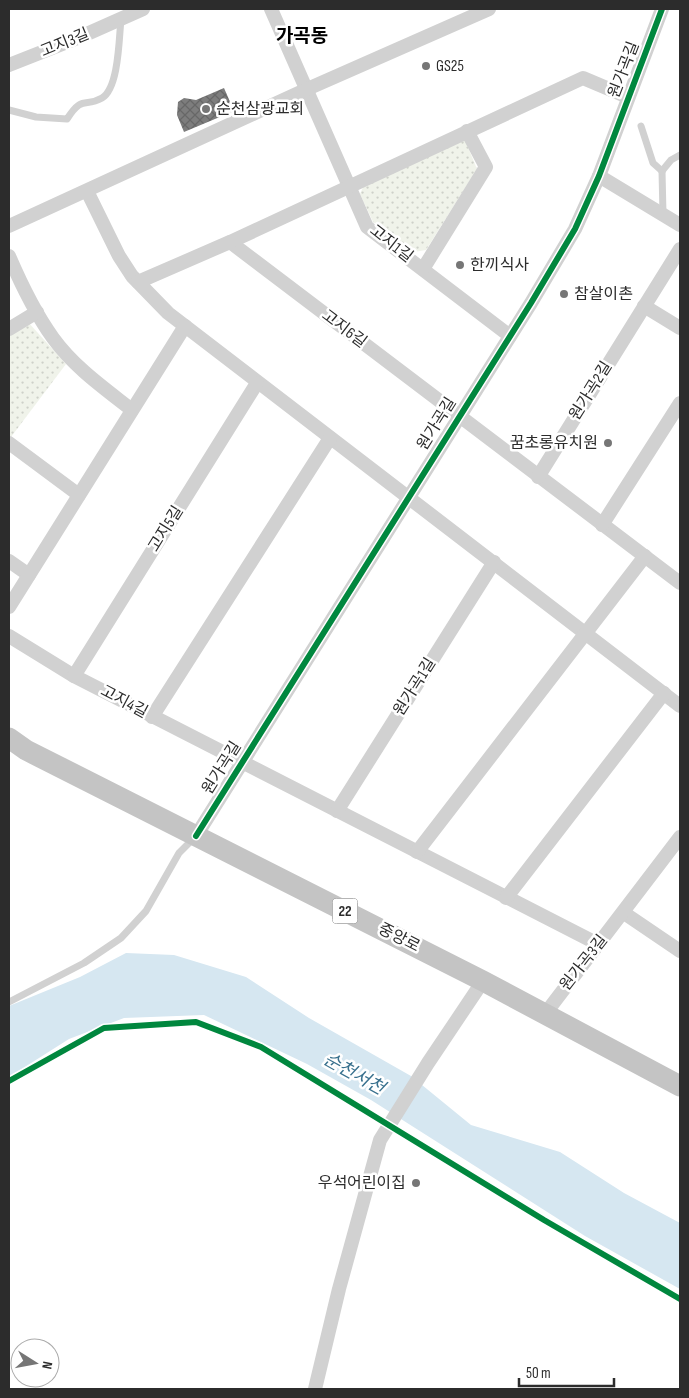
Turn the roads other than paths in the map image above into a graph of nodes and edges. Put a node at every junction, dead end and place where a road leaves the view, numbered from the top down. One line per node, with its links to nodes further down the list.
1 (143, 9): 6 (street, 고지3길)
2 (271, 9): 8 (street, 고지1길)
3 (489, 9): 5 (street)
4 (662, 9): 9 (street, 원가곡길)
5 (465, 14): 8 (street)
6 (121, 19): 7 (street, 고지3길); 10 (lane)
7 (9, 65)
8 (305, 90): 16 (street, 고지1길); 17 (street)
9 (628, 97): 12 (street); 15 (street, 원가곡길)
10 (9, 110)
11 (641, 126): 14 (lane)
12 (467, 131): 16 (street); 24 (street)
13 (680, 155): 14 (lane)
14 (662, 171): 18 (lane)
15 (599, 176): 18 (street); 31 (street, 원가곡길)
16 (347, 186): 21 (street); 24 (street, 고지1길)
17 (87, 191): 20 (street); 25 (street)
18 (663, 214): 19 (street)
19 (680, 225)
20 (9, 226)
21 (230, 242): 25 (street); 35 (street, 고지6길)
22 (680, 249): 26 (street, 원가곡2길)
23 (9, 256): 27 (street)
24 (423, 269): 31 (street, 고지1길)
25 (138, 282): 28 (street)
26 (644, 306): 29 (street); 38 (street, 원가곡2길)
27 (37, 312): 30 (street); 34 (street)
28 (185, 326): 32 (street); 34 (street)
29 (680, 328)
30 (9, 329)
31 (510, 336): 35 (street, 원가곡길)
32 (257, 383): 36 (street); 50 (street, 고지5길)
33 (680, 403): 41 (street)
34 (132, 410): 39 (street)
35 (458, 416): 38 (street); 40 (street, 원가곡길)
36 (330, 438): 40 (street); 53 (street)
37 (9, 443): 39 (street)
38 (538, 477): 41 (street)
39 (79, 495): 45 (street)
40 (408, 496): 44 (street); 55 (street, 원가곡길)
41 (602, 525): 42 (street)
42 (645, 556): 46 (street); 48 (street)
43 (9, 561): 45 (street)
44 (494, 562): 48 (street); 56 (street, 원가곡1길)
45 (29, 575): 47 (street)
46 (680, 583)
47 (9, 607)
48 (586, 634): 51 (street); 59 (street)
49 (9, 636): 50 (street, 고지4길)
50 (74, 676): 53 (street, 고지4길)
51 (664, 693): 52 (street); 60 (street)
52 (680, 706)
53 (152, 717): 55 (street, 고지4길)
54 (9, 738): 57 (main road, 중앙로 / 22)
55 (242, 763): 56 (street, 원가곡길); 57 (street, 원가곡길)
56 (337, 811): 59 (street, 원가곡길)
57 (196, 836): 64 (main road, 중앙로 / 22); 65 (lane)
58 (680, 837): 61 (street, 원가곡3길)
59 (417, 852): 60 (street, 원가곡길)
60 (506, 898): 62 (street, 원가곡길)
61 (624, 913): 62 (street, 원가곡3길); 63 (street)
62 (598, 944): 66 (street, 원가곡3길)
63 (680, 951)
64 (483, 981): 66 (main road, 중앙로 / 22); 68 (street)
65 (9, 1002)
66 (545, 1014): 67 (main road, 중앙로 / 22)
67 (680, 1086)
68 (315, 1389)

